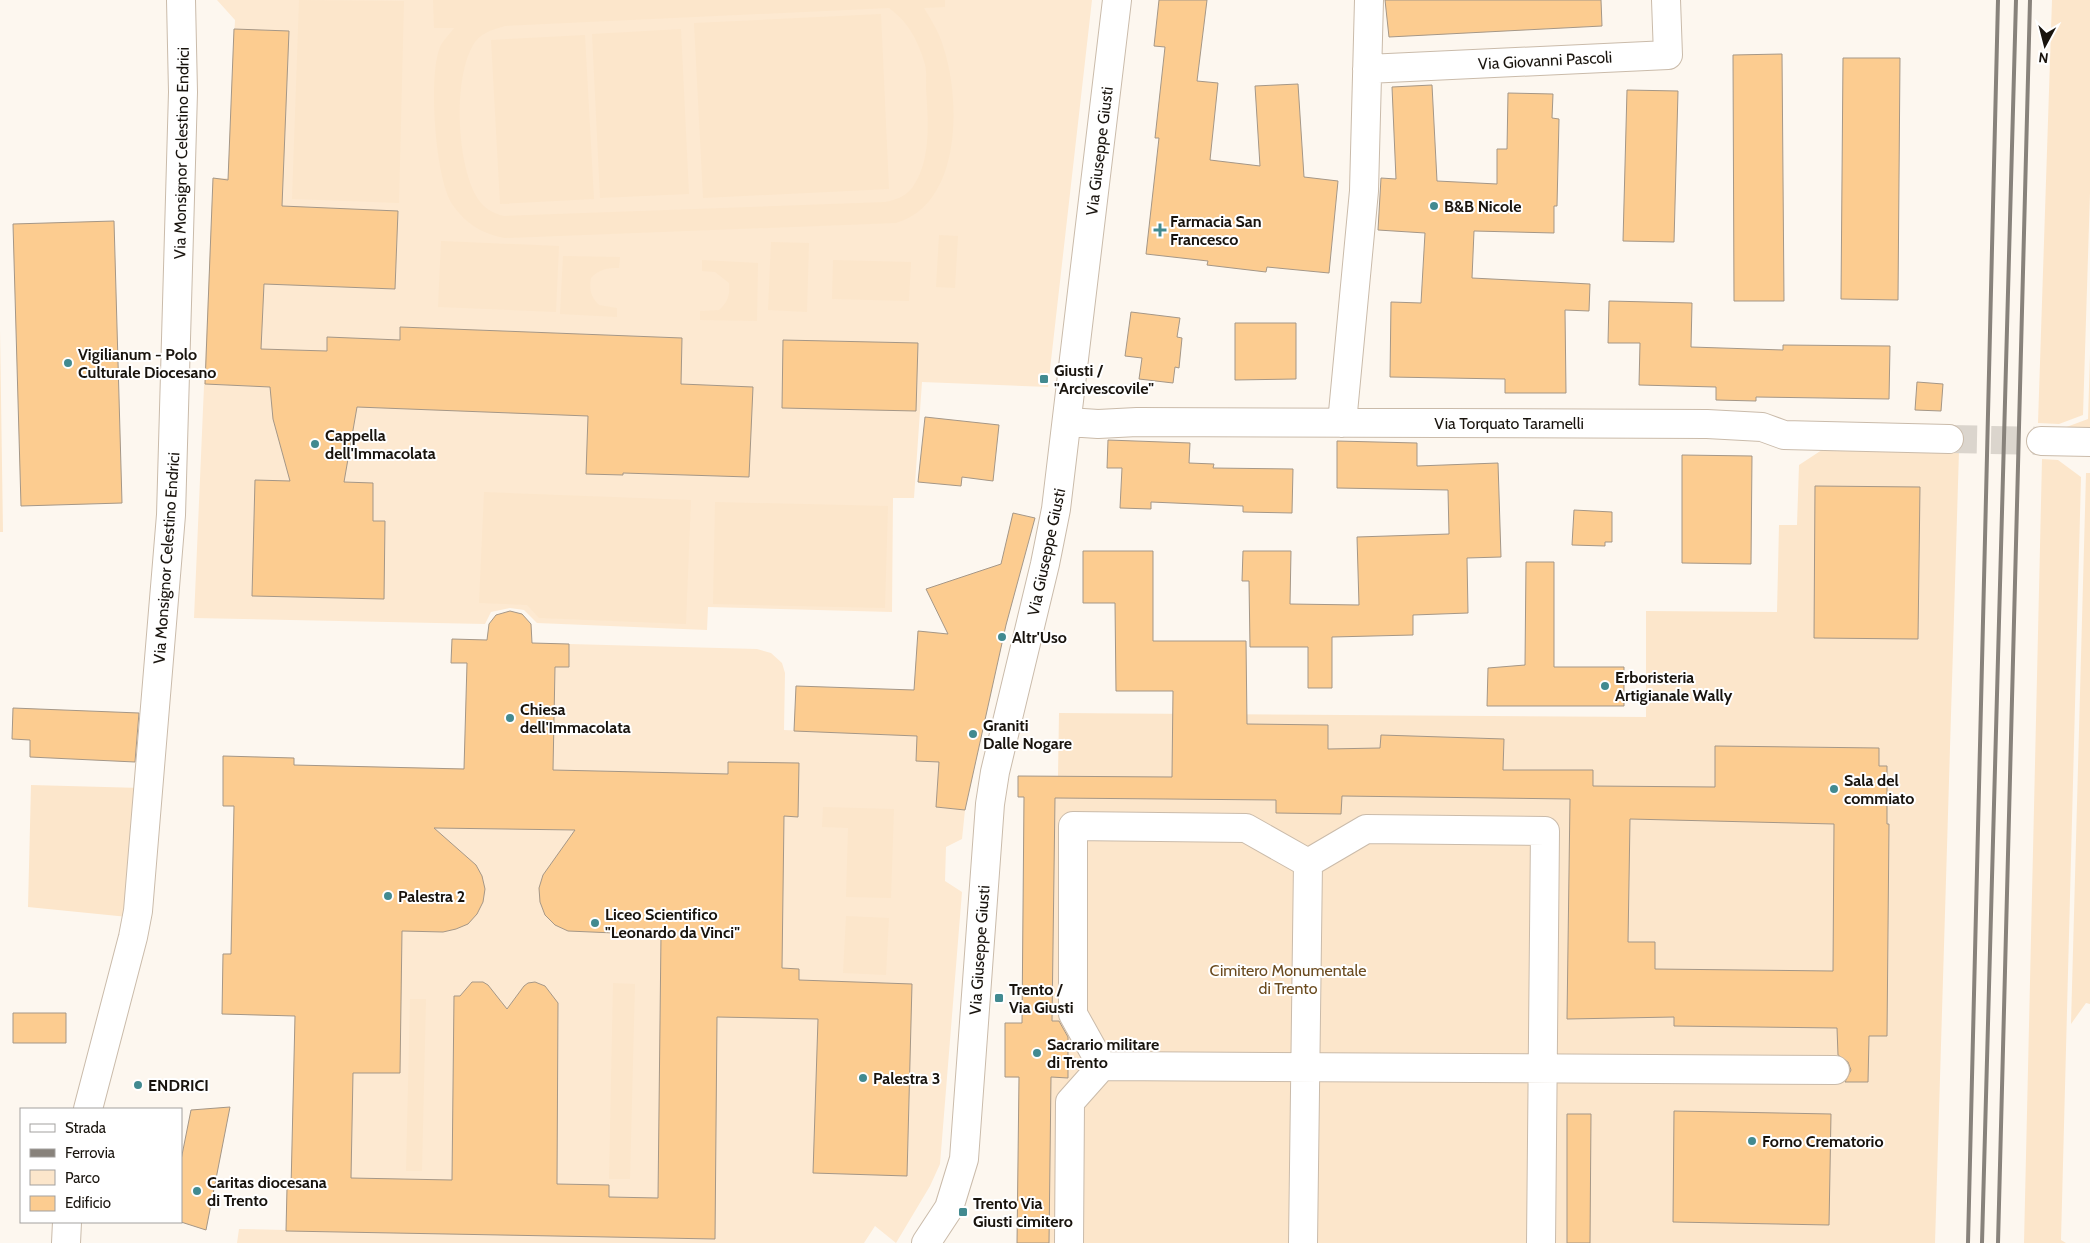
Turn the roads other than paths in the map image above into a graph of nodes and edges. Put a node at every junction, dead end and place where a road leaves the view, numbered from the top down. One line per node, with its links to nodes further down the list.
1 (181, 0): 16 (street, Via Monsignor Celestino Endrici)
2 (1117, 0): 6 (street, Via Giuseppe Giusti)
3 (1369, 0): 5 (street)
4 (1666, 0): 5 (street, Via Giovanni Pascoli)
5 (1367, 69): 7 (street)
6 (1068, 422): 7 (street, Via Torquato Taramelli); 19 (street, Via Giuseppe Giusti)
7 (1342, 423): 8 (street, Via Torquato Taramelli)
8 (1949, 439)
9 (2042, 441): 10 (street)
10 (2090, 442)
11 (1308, 863): 12 (street); 13 (street); 14 (street)
12 (1102, 1066): 13 (street); 20 (street)
13 (1305, 1067): 14 (street); 21 (street)
14 (1543, 1069): 15 (street); 22 (street)
15 (1835, 1070)
16 (88, 1108)
17 (67, 1223): 18 (street)
18 (66, 1243)
19 (926, 1243)
20 (1069, 1243)
21 (1303, 1243)
22 (1541, 1243)

